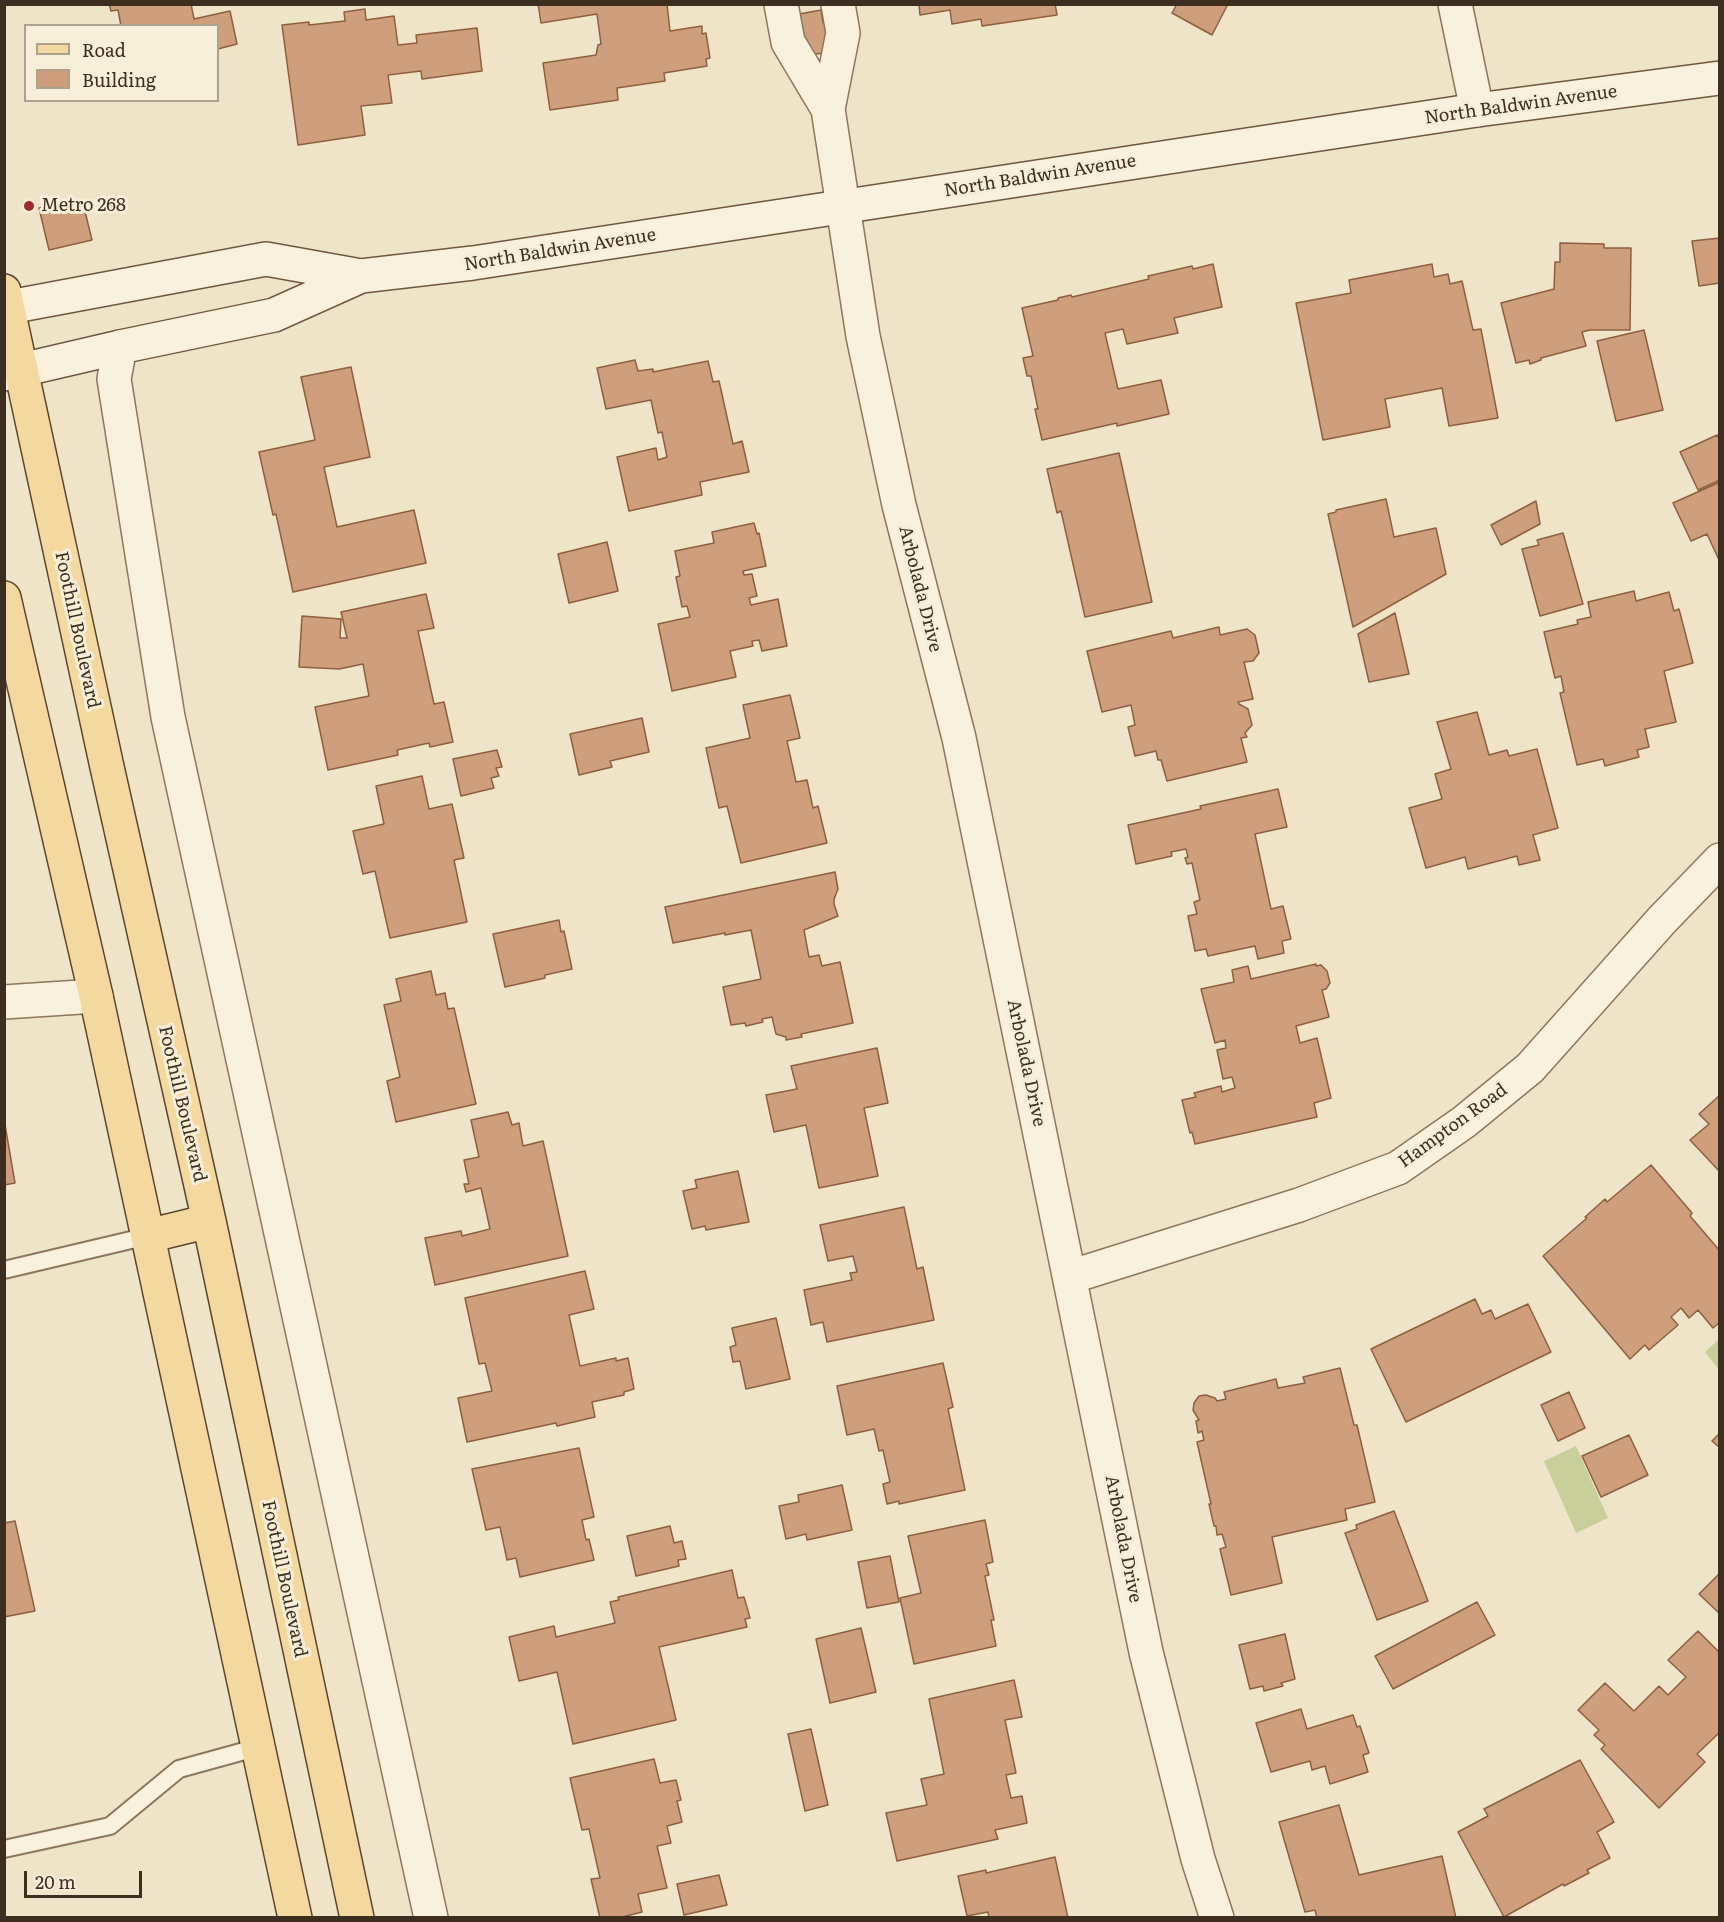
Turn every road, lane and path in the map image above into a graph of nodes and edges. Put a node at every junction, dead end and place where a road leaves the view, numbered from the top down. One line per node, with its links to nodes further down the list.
1 (781, 4): 5 (street)
2 (838, 4): 5 (street)
3 (1455, 4): 6 (street)
4 (1719, 78): 6 (street, North Baldwin Avenue)
5 (828, 109): 7 (street, Arbolada Drive)
6 (1477, 110): 7 (street, North Baldwin Avenue)
7 (844, 206): 8 (street, North Baldwin Avenue); 19 (street, Arbolada Drive)
8 (361, 276): 9 (street, North Baldwin Avenue); 10 (street, North Baldwin Avenue)
9 (6, 303): 11 (main road, Foothill Boulevard)
10 (120, 347): 11 (street, North Baldwin Avenue); 24 (street)
11 (13, 372): 16 (main road, Foothill Boulevard)
12 (4, 598): 14 (main road)
13 (1719, 860): 19 (street, Hampton Road)
14 (96, 996): 15 (street); 17 (main road)
15 (4, 1002)
16 (209, 1221): 17 (main road); 23 (main road, Foothill Boulevard)
17 (148, 1236): 18 (lane); 20 (main road)
18 (4, 1270)
19 (1070, 1277): 25 (street, Arbolada Drive)
20 (259, 1747): 21 (lane); 22 (main road)
21 (4, 1849)
22 (295, 1917)
23 (357, 1917)
24 (431, 1917)
25 (1217, 1917)

